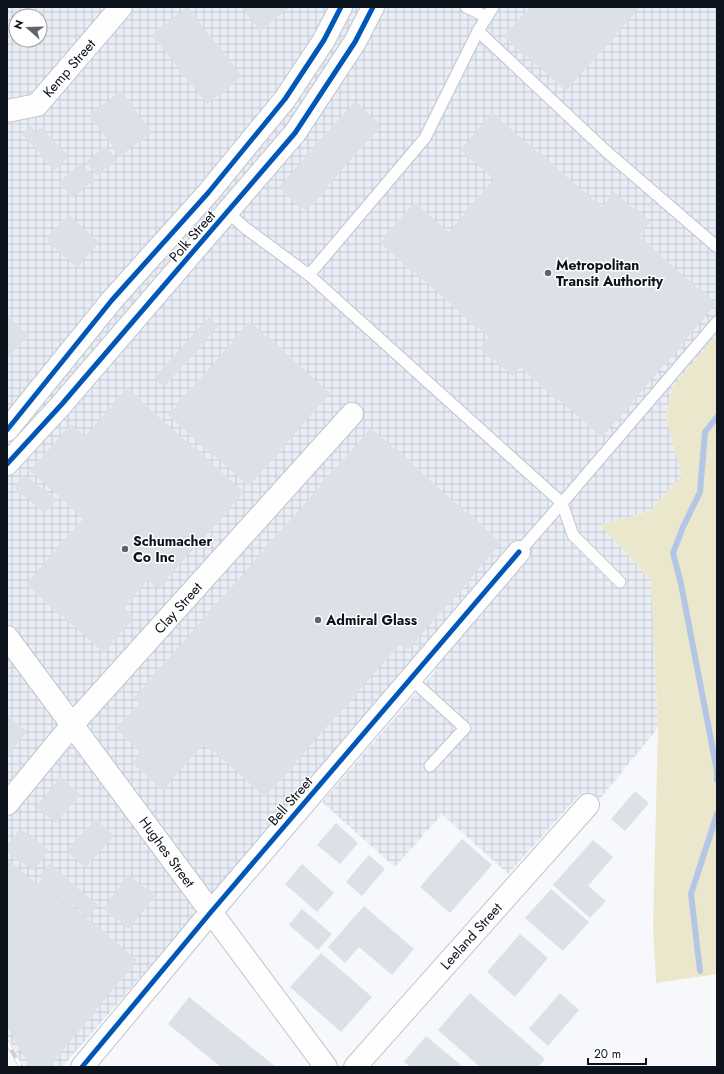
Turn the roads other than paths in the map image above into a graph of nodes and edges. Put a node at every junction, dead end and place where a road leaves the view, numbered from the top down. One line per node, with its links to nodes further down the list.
1 (121, 7): 8 (street, Kemp Street)
2 (341, 7): 9 (street, Polk Street)
3 (373, 7): 10 (street, Polk Street)
4 (466, 7): 6 (lane)
5 (493, 7): 6 (lane)
6 (487, 17): 7 (lane)
7 (478, 32): 11 (lane); 12 (lane)
8 (7, 111)
9 (208, 193): 10 (street); 15 (street, Polk Street)
10 (228, 212): 12 (lane); 16 (street, Polk Street)
11 (717, 246)
12 (309, 275): 17 (lane)
13 (717, 322): 17 (lane)
14 (352, 414): 22 (street, Clay Street)
15 (7, 430)
16 (7, 464)
17 (562, 503): 18 (lane); 19 (lane)
18 (519, 552): 21 (street, Bell Street)
19 (620, 582)
20 (7, 637): 22 (street, Hughes Street)
21 (411, 679): 23 (lane); 26 (street, Bell Street)
22 (72, 724): 24 (street, Clay Street); 26 (street, Hughes Street)
23 (430, 766)
24 (7, 804)
25 (588, 805): 29 (street, Leeland Street)
26 (211, 912): 27 (street, Bell Street); 28 (street, Hughes Street)
27 (82, 1067)
28 (326, 1067)
29 (355, 1067)

